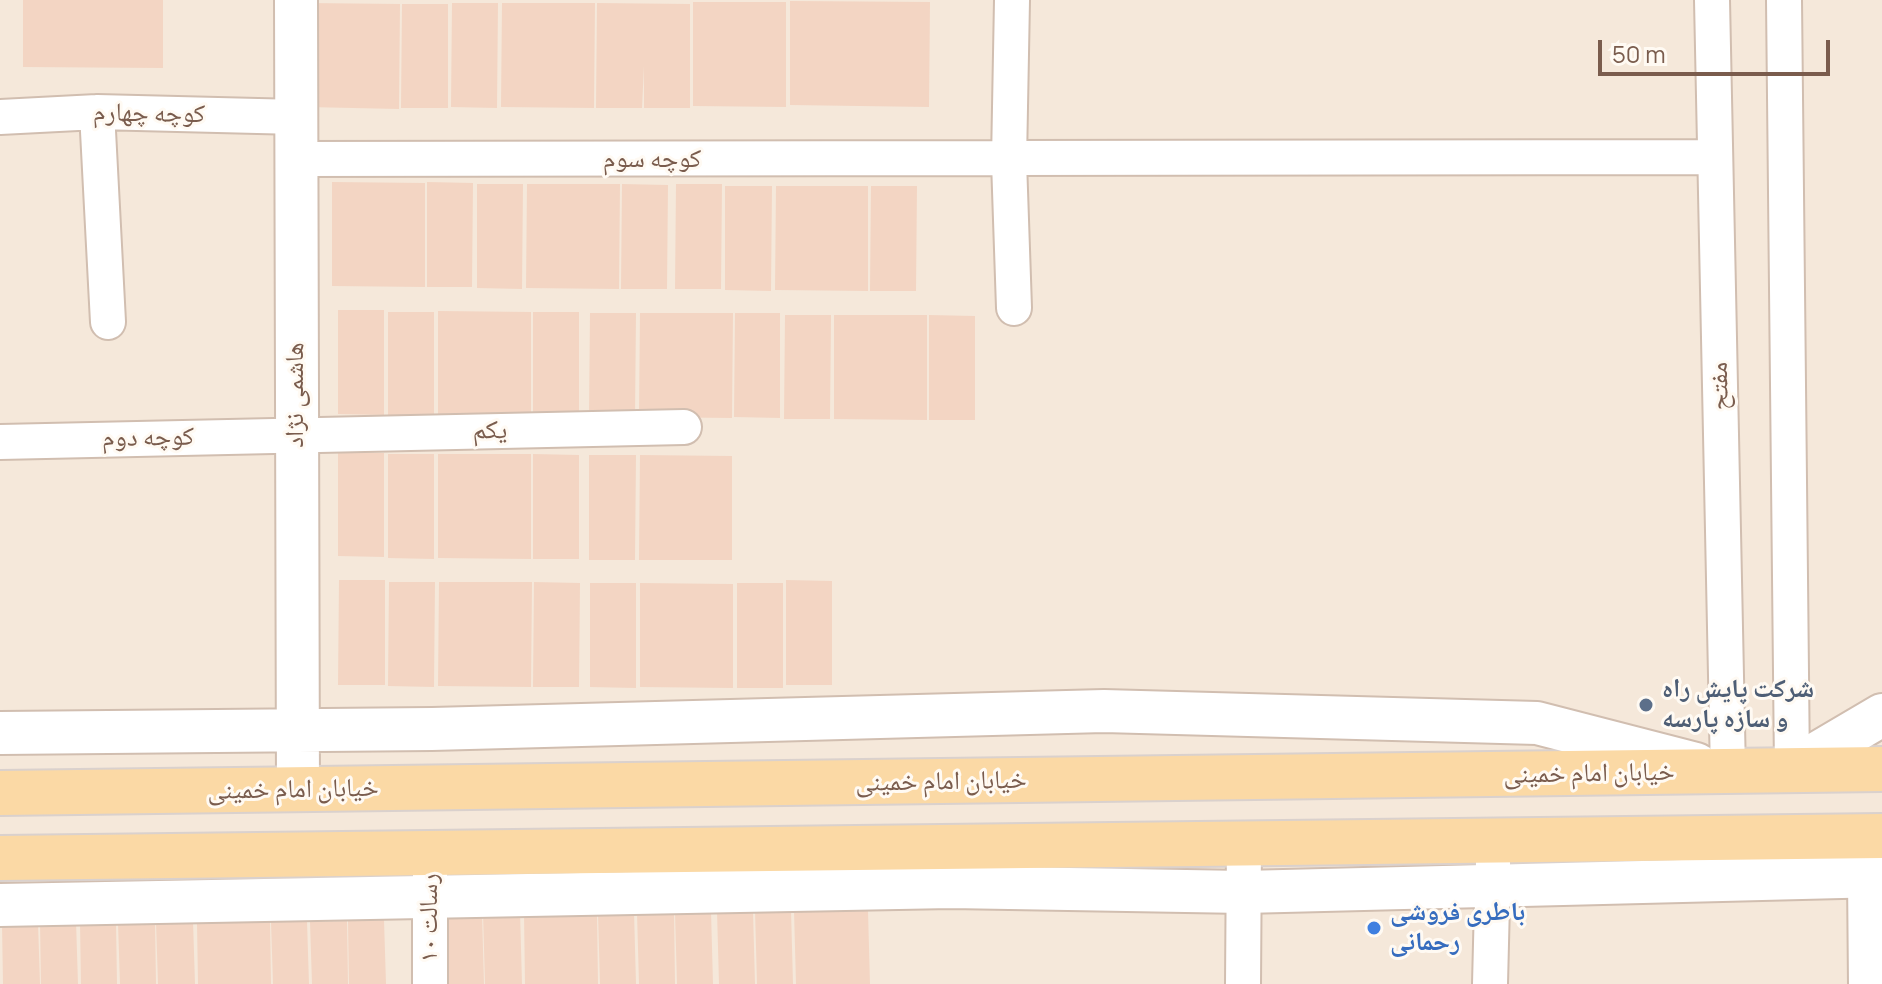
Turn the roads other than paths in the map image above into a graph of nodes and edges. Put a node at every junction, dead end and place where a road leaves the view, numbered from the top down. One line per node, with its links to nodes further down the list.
1 (296, 0): 7 (street, هاشمی نژاد)
2 (1012, 0): 10 (street)
3 (1712, 0): 8 (street, مفتح)
4 (1784, 0): 19 (street)
5 (97, 112): 6 (street, کوچه چهارم); 7 (street, کوچه چهارم); 12 (street)
6 (0, 117)
7 (298, 117): 9 (street, هاشمی نژاد)
8 (1715, 157): 10 (street, کوچه سوم); 21 (street, مفتح)
9 (295, 159): 10 (street, کوچه سوم); 14 (street, هاشمی نژاد)
10 (1009, 161): 11 (street)
11 (1014, 308)
12 (108, 322)
13 (684, 427): 14 (street, یکم)
14 (297, 434): 15 (street, کوچه دوم); 17 (street, هاشمی نژاد)
15 (0, 442)
16 (1882, 715): 19 (street)
17 (297, 728): 18 (street); 21 (street); 23 (street, هاشمی نژاد)
18 (0, 733)
19 (1792, 768): 20 (main road, خیابان امام خمینی); 21 (main road, خیابان امام خمینی)
20 (1882, 769)
21 (1728, 772): 22 (main road, خیابان امام خمینی)
22 (1053, 780): 23 (main road, خیابان امام خمینی); 27 (main road)
23 (298, 790): 24 (main road, خیابان امام خمینی)
24 (0, 793)
25 (1882, 836): 30 (main road)
26 (1244, 844): 27 (main road); 30 (main road); 32 (street)
27 (1058, 846): 28 (main road)
28 (430, 852): 29 (main road); 33 (street, رسالت ۱۰)
29 (0, 858)
30 (1493, 863): 31 (street); 32 (street); 37 (street)
31 (1873, 877): 38 (street)
32 (1244, 892): 33 (street); 36 (street)
33 (430, 898): 34 (street); 35 (street, رسالت ۱۰)
34 (0, 905)
35 (430, 984)
36 (1243, 984)
37 (1490, 984)
38 (1866, 984)

